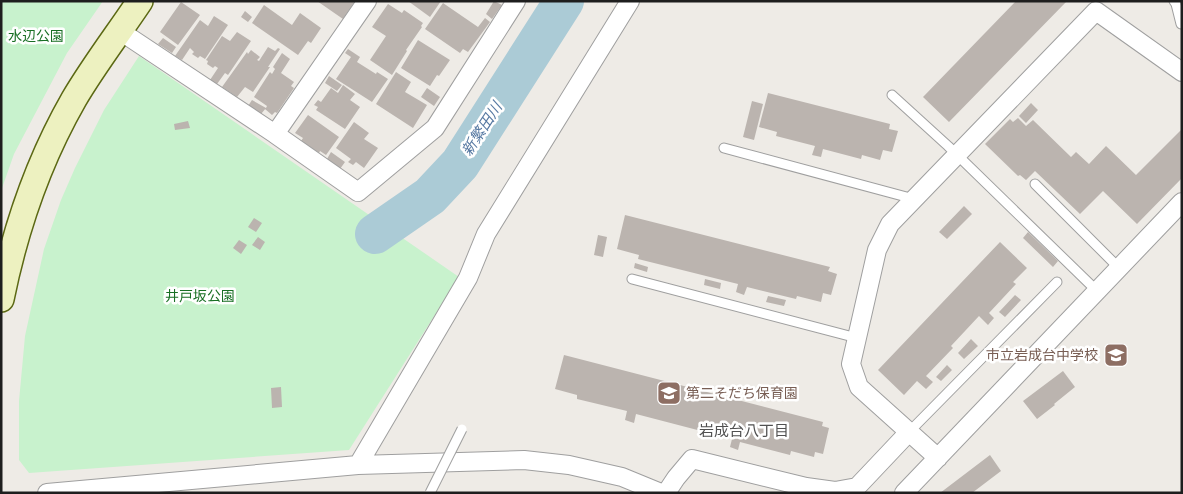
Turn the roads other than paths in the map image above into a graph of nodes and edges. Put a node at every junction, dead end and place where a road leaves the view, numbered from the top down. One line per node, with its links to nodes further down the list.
1 (140, 1): 7 (street)
2 (368, 1): 10 (street)
3 (516, 1): 10 (street)
4 (630, 1): 25 (street)
5 (1174, 1): 6 (lane)
6 (1181, 24)
7 (120, 31): 10 (street); 20 (street)
8 (1182, 72): 12 (street)
9 (892, 95): 12 (lane)
10 (275, 134)
11 (724, 148): 14 (lane)
12 (957, 155): 14 (street); 19 (lane)
13 (1035, 184): 16 (lane)
14 (914, 199): 21 (street)
15 (1182, 202): 16 (street)
16 (1119, 268): 19 (street)
17 (632, 279): 21 (lane)
18 (1057, 282): 23 (lane)
19 (1097, 291): 24 (street)
20 (1, 299)
21 (857, 338): 23 (street)
22 (462, 429): 27 (lane, bridge)
23 (909, 432): 24 (street); 29 (street)
24 (938, 458): 30 (street)
25 (358, 465): 26 (street); 28 (street)
26 (54, 492)
27 (430, 493)
28 (661, 493)
29 (666, 493)
30 (904, 493)

